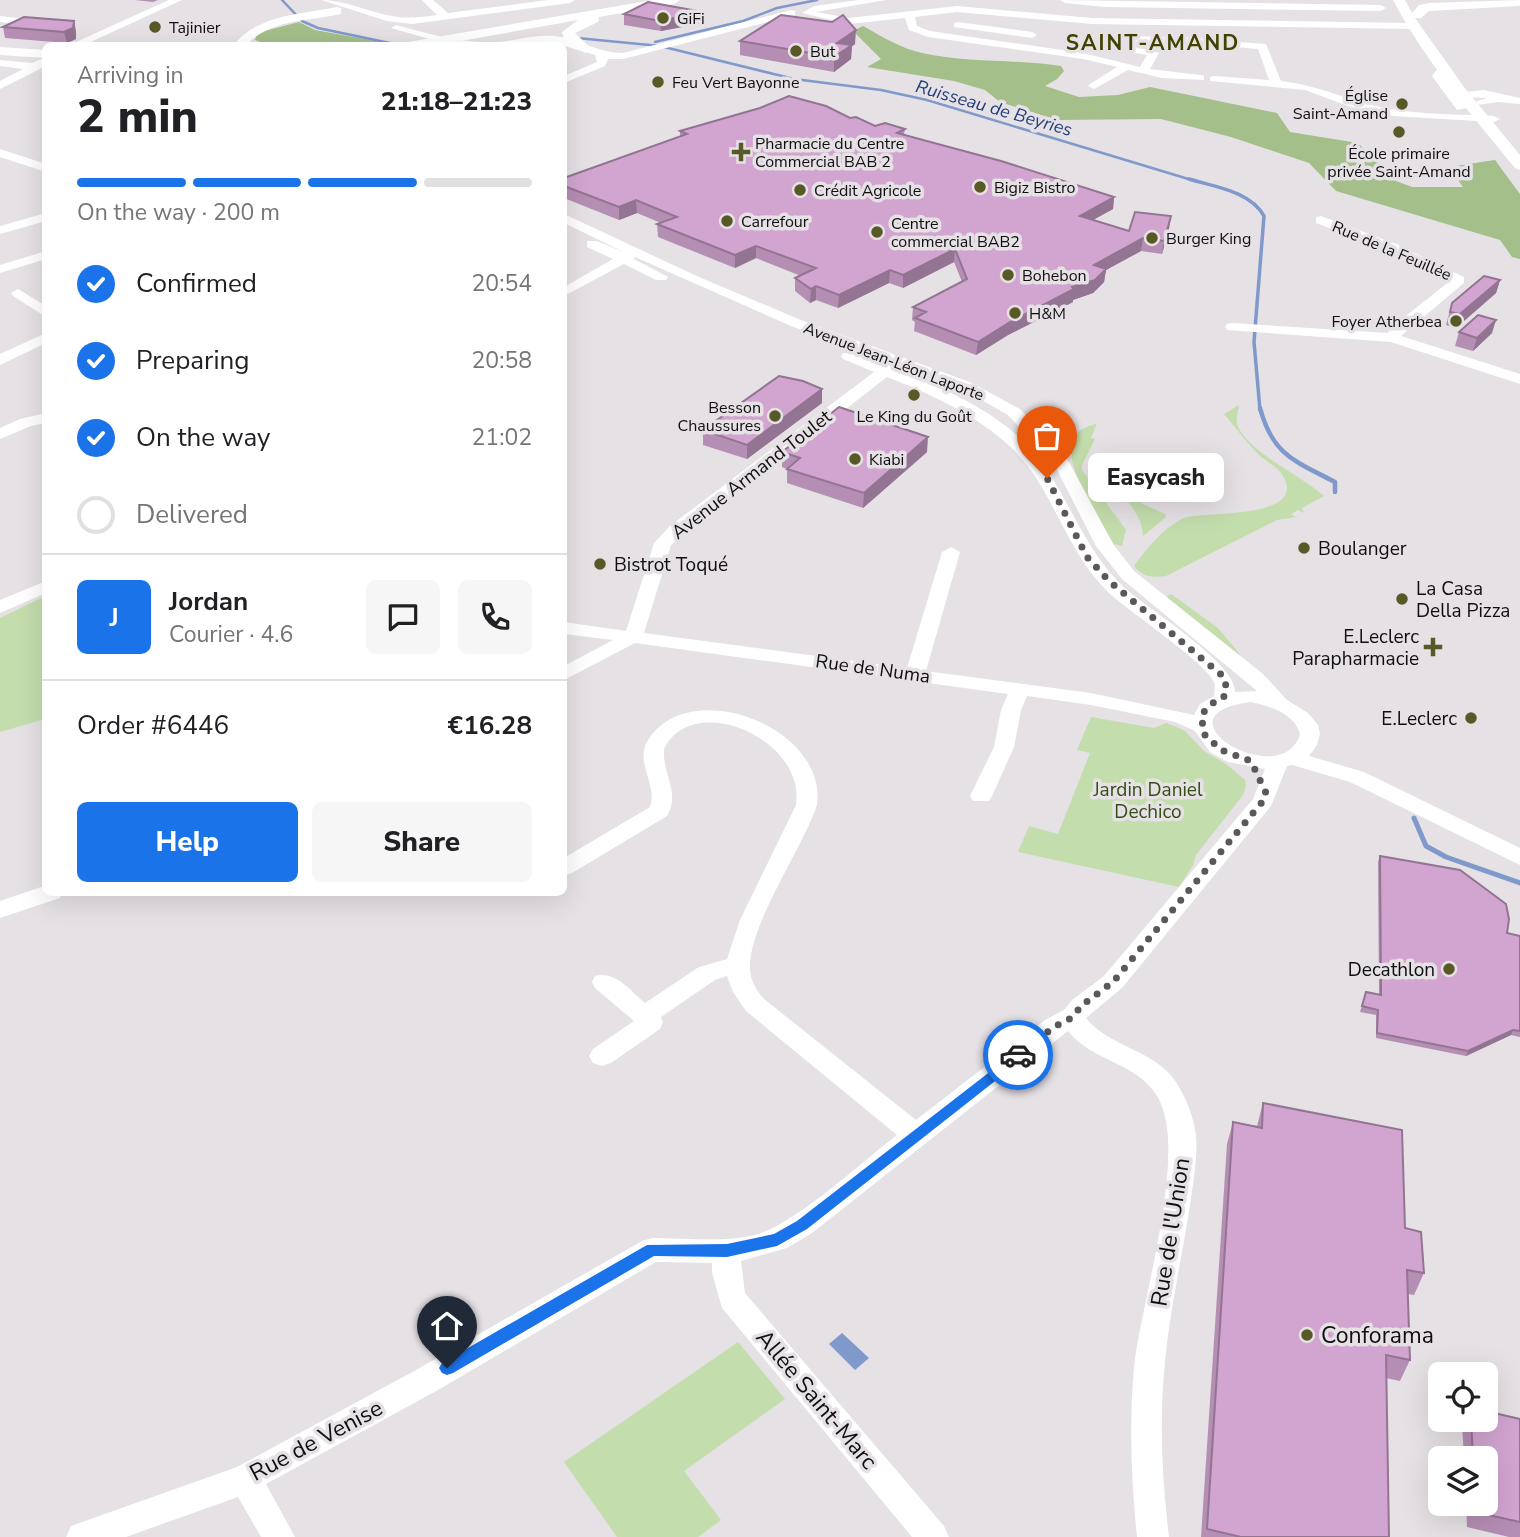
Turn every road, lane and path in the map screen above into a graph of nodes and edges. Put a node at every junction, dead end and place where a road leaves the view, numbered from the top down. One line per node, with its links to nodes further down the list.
1 (177, 0): 29 (street)
2 (316, 0): 16 (street)
3 (326, 0): 25 (street)
4 (427, 0): 20 (street)
5 (570, 0): 20 (street)
6 (626, 0): 25 (main road)
7 (675, 0): 31 (main road); 36 (main road)
8 (881, 0): 17 (street)
9 (1065, 0): 15 (street)
10 (1399, 0): 22 (main road)
11 (1409, 0): 22 (main road)
12 (1418, 0): 14 (main road)
13 (1520, 2): 14 (main road)
14 (1445, 5): 22 (main road)
15 (1381, 8)
16 (337, 10): 25 (street); 30 (main road)
17 (806, 12): 18 (street); 38 (street)
18 (911, 14): 19 (street); 35 (street)
19 (1038, 17): 23 (street); 27 (street)
20 (447, 18): 25 (street)
21 (0, 19): 24 (street)
22 (1415, 20): 23 (street); 53 (main road); 53 (main road)
23 (1234, 24): 33 (street)
24 (60, 25)
25 (407, 25): 31 (street)
26 (958, 25): 27 (street)
27 (1032, 35): 35 (street)
28 (1177, 39): 33 (street); 39 (street); 39 (street)
29 (76, 42)
30 (244, 42)
31 (460, 42)
32 (515, 42): 36 (street)
33 (1222, 42): 40 (street); 51 (street)
34 (1090, 44): 42 (street)
35 (1027, 48): 42 (street)
36 (585, 49): 41 (street)
37 (0, 51): 43 (main road)
38 (639, 53): 41 (street); 46 (street)
39 (1154, 53): 47 (street)
40 (1220, 55)
41 (600, 56): 46 (street)
42 (1083, 56): 45 (street)
43 (41, 60): 44 (street); 49 (street)
44 (0, 63)
45 (1127, 66): 47 (street); 50 (street)
46 (594, 68): 48 (street)
47 (1143, 71): 51 (street)
48 (567, 78)
49 (0, 86)
50 (1094, 86)
51 (1277, 86): 53 (street)
52 (1520, 101): 53 (street)
53 (1467, 103): 54 (main road); 54 (street)
54 (1489, 120): 55 (main road); 57 (main road)
55 (1520, 150)
56 (0, 153): 58 (street)
57 (1520, 165)
58 (42, 166)
59 (42, 218): 62 (street)
60 (567, 219): 64 (street, Avenue Jean-Léon Laporte)
61 (1321, 220): 72 (street, Rue de la Feuillée)
62 (0, 230)
63 (567, 232): 66 (street, Avenue Jean-Léon Laporte)
64 (640, 252): 66 (street); 75 (street, Avenue Jean-Léon Laporte)
65 (42, 256): 67 (street)
66 (620, 260): 68 (street); 75 (street, Avenue Jean-Léon Laporte)
67 (0, 269)
68 (567, 290)
69 (18, 293): 70 (street)
70 (42, 310)
71 (1232, 327): 72 (street)
72 (1393, 338): 76 (street)
73 (42, 339): 74 (street)
74 (0, 360)
75 (893, 366): 83 (street, Avenue Armand Toulet); 87 (street, Avenue Jean-Léon Laporte); 88 (street, Avenue Jean-Léon Laporte)
76 (1520, 379)
77 (42, 419): 78 (street)
78 (0, 434)
79 (951, 552): 85 (street)
80 (42, 588): 81 (street)
81 (0, 607)
82 (567, 628): 83 (street, Rue de Numa)
83 (633, 637): 84 (street); 85 (street, Rue de Numa)
84 (567, 672)
85 (915, 674): 86 (street, Rue de Numa)
86 (1021, 688): 89 (street, Rue de Numa); 93 (street)
87 (1223, 698): 88 (street); 89 (street)
88 (1279, 703): 90 (street)
89 (1202, 720): 91 (street)
90 (1292, 756): 91 (street); 92 (street); 94 (street)
91 (1251, 761): 92 (street)
92 (1266, 793): 101 (street)
93 (981, 796)
94 (1520, 857)
95 (567, 866): 98 (street)
96 (42, 895): 97 (street)
97 (0, 910)
98 (738, 965): 100 (street); 103 (street)
99 (604, 982): 100 (street)
100 (644, 1016): 102 (street)
101 (1073, 1017): 103 (street, Rue de Venise); 109 (street, Rue de l'Union)
102 (601, 1055)
103 (916, 1135): 104 (street, Rue de Venise)
104 (727, 1251): 105 (street, Rue de Venise); 108 (street, Allée Saint-Marc)
105 (245, 1479): 106 (street, Rue de Venise); 107 (street)
106 (82, 1537)
107 (279, 1537)
108 (933, 1537)
109 (1153, 1537)

